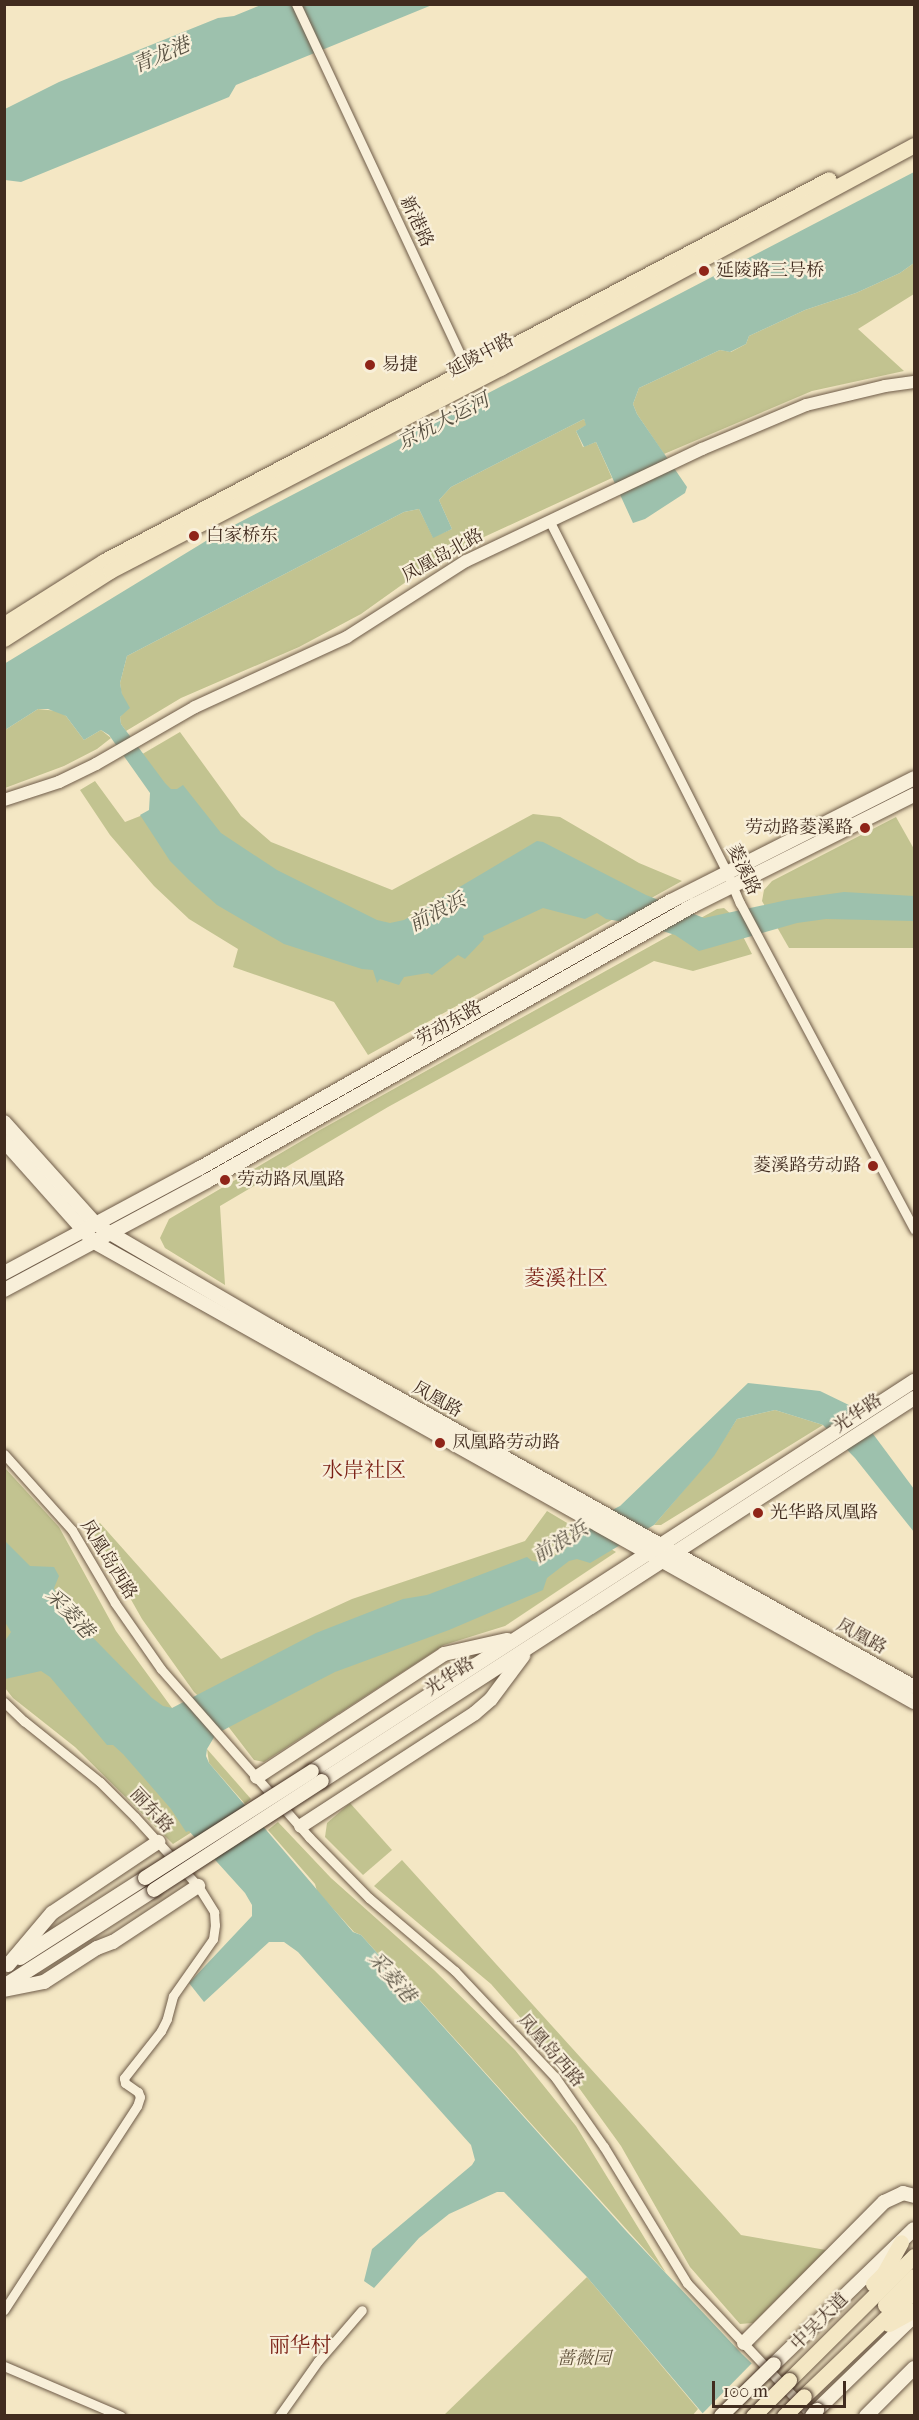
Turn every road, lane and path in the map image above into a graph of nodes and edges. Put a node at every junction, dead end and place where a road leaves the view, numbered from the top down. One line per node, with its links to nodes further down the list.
1 (296, 4): 4 (street, 新港路)
2 (915, 134): 4 (main road, 延陵中路)
3 (915, 145): 4 (main road, 延陵中路)
4 (469, 376): 7 (main road, 延陵中路); 8 (main road, 延陵中路)
5 (915, 382): 6 (street, 凤凰岛北路)
6 (550, 522): 11 (street, 凤凰岛北路); 12 (street, 菱溪路)
7 (4, 624)
8 (4, 639)
9 (915, 778): 12 (main road, 劳动东路)
10 (915, 795): 13 (main road, 劳动东路)
11 (4, 800)
12 (727, 873): 13 (street, 菱溪路); 16 (main road, 劳动东路)
13 (733, 887): 17 (street, 菱溪路); 19 (main road, 劳动东路)
14 (4, 1122): 16 (main road, 凤凰路)
15 (4, 1141): 18 (main road, 凤凰路)
16 (96, 1224): 18 (main road, 劳动东路); 19 (main road, 凤凰路)
17 (915, 1229)
18 (81, 1231): 20 (main road, 凤凰路); 21 (main road, 劳动东路)
19 (110, 1233): 20 (main road, 劳动东路); 27 (main road, 凤凰路)
20 (94, 1242): 22 (main road, 劳动东路); 27 (main road, 凤凰路)
21 (4, 1273)
22 (4, 1290)
23 (915, 1381): 25 (main road, 光华路)
24 (915, 1398): 25 (main road, 光华路)
25 (870, 1419): 28 (main road, 光华路); 29 (main road, 光华路)
26 (4, 1454): 35 (street, 凤凰岛西路)
27 (592, 1514): 28 (main road, 凤凰路); 28 (main road, 凤凰路)
28 (653, 1549): 29 (main road, 凤凰路); 30 (main road, 光华路)
29 (667, 1558): 31 (main road, 光华路); 32 (main road, 凤凰路); 34 (main road, 凤凰路)
30 (515, 1638): 35 (main road); 39 (main road, 光华路, bridge)
31 (529, 1647): 36 (main road); 40 (main road, 光华路, bridge)
32 (915, 1687)
33 (4, 1702): 37 (street, 丽东路)
34 (915, 1702)
35 (257, 1777): 36 (street, 凤凰岛西路)
36 (301, 1826): 52 (street, 凤凰岛西路)
37 (158, 1842): 38 (street, 丽东路); 39 (main road)
38 (198, 1886): 40 (main road); 47 (street, 丽东路)
39 (6, 1967)
40 (4, 1988)
41 (915, 2196): 52 (main road)
42 (915, 2229): 43 (main road)
43 (901, 2242): 51 (main road); 60 (main road, bridge)
44 (915, 2256): 51 (main road, 中吴大道)
45 (915, 2276): 56 (main road)
46 (915, 2291): 53 (main road)
47 (4, 2310)
48 (362, 2310): 59 (street)
49 (915, 2310): 53 (main road)
50 (915, 2316): 57 (main road)
51 (829, 2340): 61 (main road, 中吴大道, bridge)
52 (744, 2343): 57 (street, 凤凰岛西路)
53 (848, 2355): 56 (main road)
54 (4, 2366): 58 (street)
55 (915, 2368): 63 (main road)
56 (830, 2372): 62 (main road, bridge)
57 (814, 2414)
58 (121, 2415)
59 (279, 2415)
60 (721, 2415)
61 (753, 2415)
62 (784, 2415)
63 (866, 2415)

